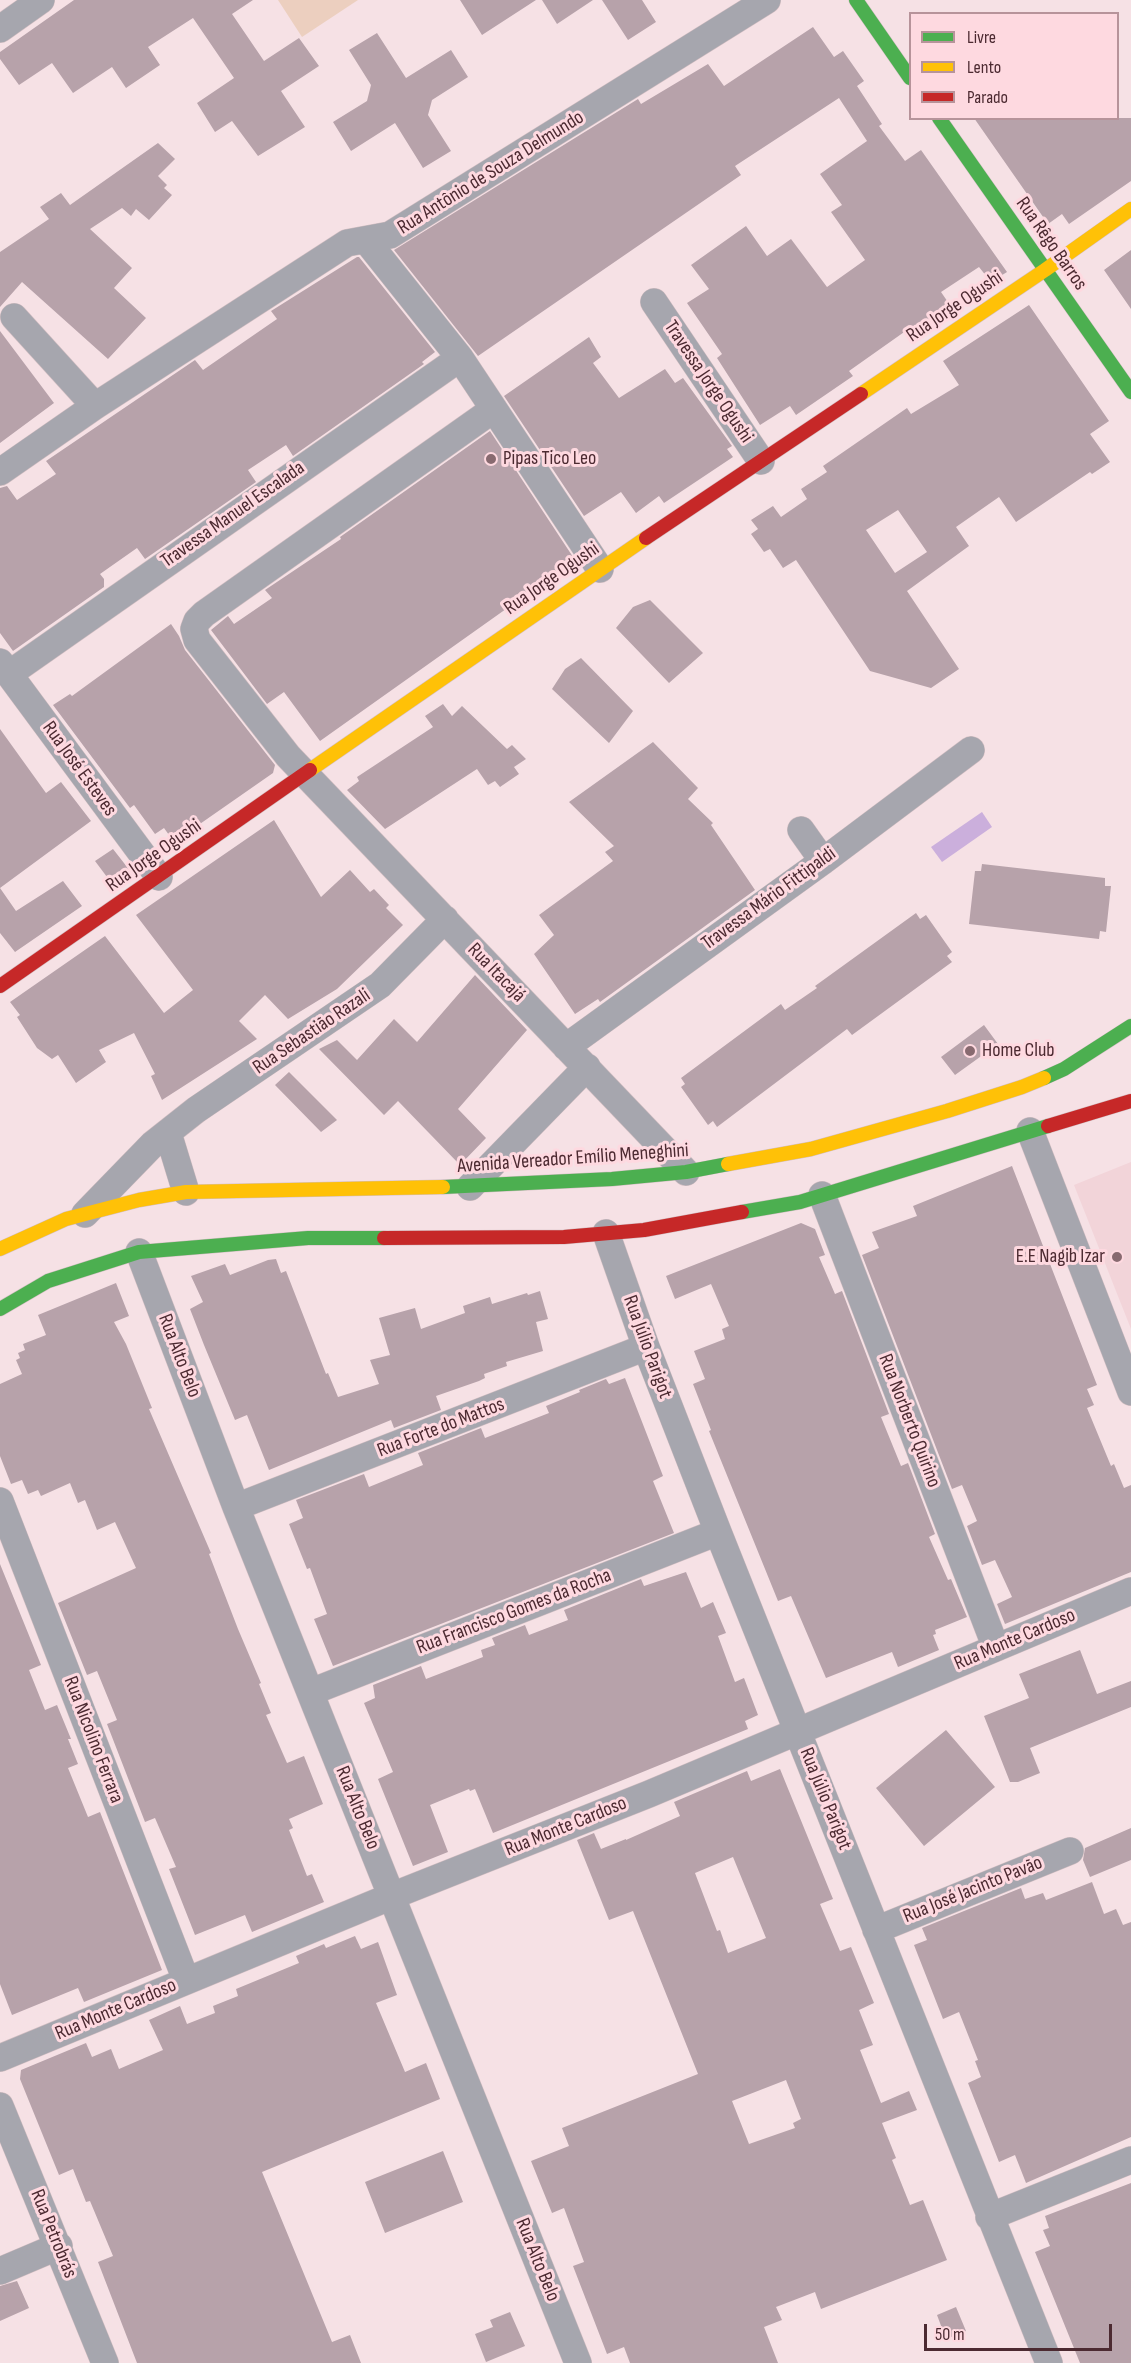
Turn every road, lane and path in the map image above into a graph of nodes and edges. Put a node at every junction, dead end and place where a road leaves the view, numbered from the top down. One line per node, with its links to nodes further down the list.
1 (41, 0): 4 (street)
2 (767, 0): 8 (street, Rua Antônio de Souza Delmundo)
3 (856, 0): 5 (main road)
4 (0, 29)
5 (909, 77)
6 (940, 120): 9 (main road, Rua Rêgo Barros)
7 (1131, 210): 9 (main road, Rua Jorge Ogushi)
8 (366, 240): 12 (street); 14 (street, Rua Antônio de Souza Delmundo)
9 (1045, 270): 13 (main road, Rua Rêgo Barros); 16 (main road, Rua Jorge Ogushi)
10 (654, 302): 16 (street, Travessa Jorge Ogushi)
11 (14, 317): 14 (street)
12 (460, 358): 15 (street); 19 (street, Travessa Manuel Escalada)
13 (1131, 392)
14 (94, 406): 17 (street, Rua Antônio de Souza Delmundo)
15 (494, 409): 18 (street); 21 (street, Rua Itacajá)
16 (761, 461): 18 (main road, Rua Jorge Ogushi)
17 (0, 472)
18 (600, 569): 21 (main road, Rua Jorge Ogushi)
19 (4, 668): 24 (street, Rua José Esteves)
20 (970, 750): 23 (street, Travessa Mário Fittipaldi)
21 (306, 774): 24 (main road, Rua Jorge Ogushi); 25 (street, Rua Itacajá)
22 (801, 830): 23 (street)
23 (823, 861): 28 (street, Travessa Mário Fittipaldi)
24 (159, 877): 26 (main road, Rua Jorge Ogushi)
25 (445, 919): 28 (street, Rua Itacajá); 32 (street, Rua Sebastião Razali)
26 (0, 986)
27 (1131, 1026): 33 (main road, Avenida Vereador Emílio Meneghini)
28 (566, 1047): 29 (street, Rua Itacajá)
29 (587, 1067): 33 (street, Rua Itacajá); 34 (street)
30 (1131, 1101): 31 (main road)
31 (1030, 1131): 36 (main road); 43 (street)
32 (168, 1133): 35 (street); 37 (street, Rua Sebastião Razali)
33 (686, 1172): 34 (main road, Avenida Vereador Emílio Meneghini)
34 (470, 1187): 35 (main road, Avenida Vereador Emílio Meneghini)
35 (186, 1192): 37 (main road, Avenida Vereador Emílio Meneghini)
36 (822, 1195): 38 (main road); 48 (street, Rua Norberto Quirino)
37 (85, 1214): 39 (main road, Avenida Vereador Emílio Meneghini)
38 (606, 1233): 40 (main road); 42 (street, Rua Júlio Parigot)
39 (0, 1250)
40 (139, 1252): 41 (main road); 45 (street, Rua Alto Belo)
41 (0, 1309)
42 (646, 1347): 45 (street, Rua Forte do Mattos); 46 (street, Rua Júlio Parigot)
43 (1131, 1392)
44 (0, 1501): 54 (street, Rua Nicolino Ferrara)
45 (236, 1507): 49 (street, Rua Alto Belo)
46 (718, 1532): 49 (street, Rua Francisco Gomes da Rocha); 50 (street, Rua Júlio Parigot)
47 (1131, 1591): 48 (street, Rua Monte Cardoso)
48 (996, 1647): 50 (street, Rua Monte Cardoso)
49 (311, 1692): 52 (street, Rua Alto Belo)
50 (797, 1730): 52 (street, Rua Monte Cardoso); 53 (street, Rua Júlio Parigot)
51 (1070, 1851): 53 (street, Rua José Jacinto Pavão)
52 (392, 1896): 54 (street, Rua Monte Cardoso); 62 (street, Rua Alto Belo)
53 (876, 1930): 58 (street, Rua Júlio Parigot)
54 (186, 1980): 55 (street, Rua Monte Cardoso)
55 (0, 2058)
56 (0, 2106): 59 (street, Rua Petrobrás)
57 (1131, 2160): 58 (street)
58 (989, 2217): 63 (street, Rua Júlio Parigot)
59 (59, 2246): 60 (street); 61 (street, Rua Petrobrás)
60 (0, 2271)
61 (105, 2363)
62 (578, 2363)
63 (1049, 2363)

